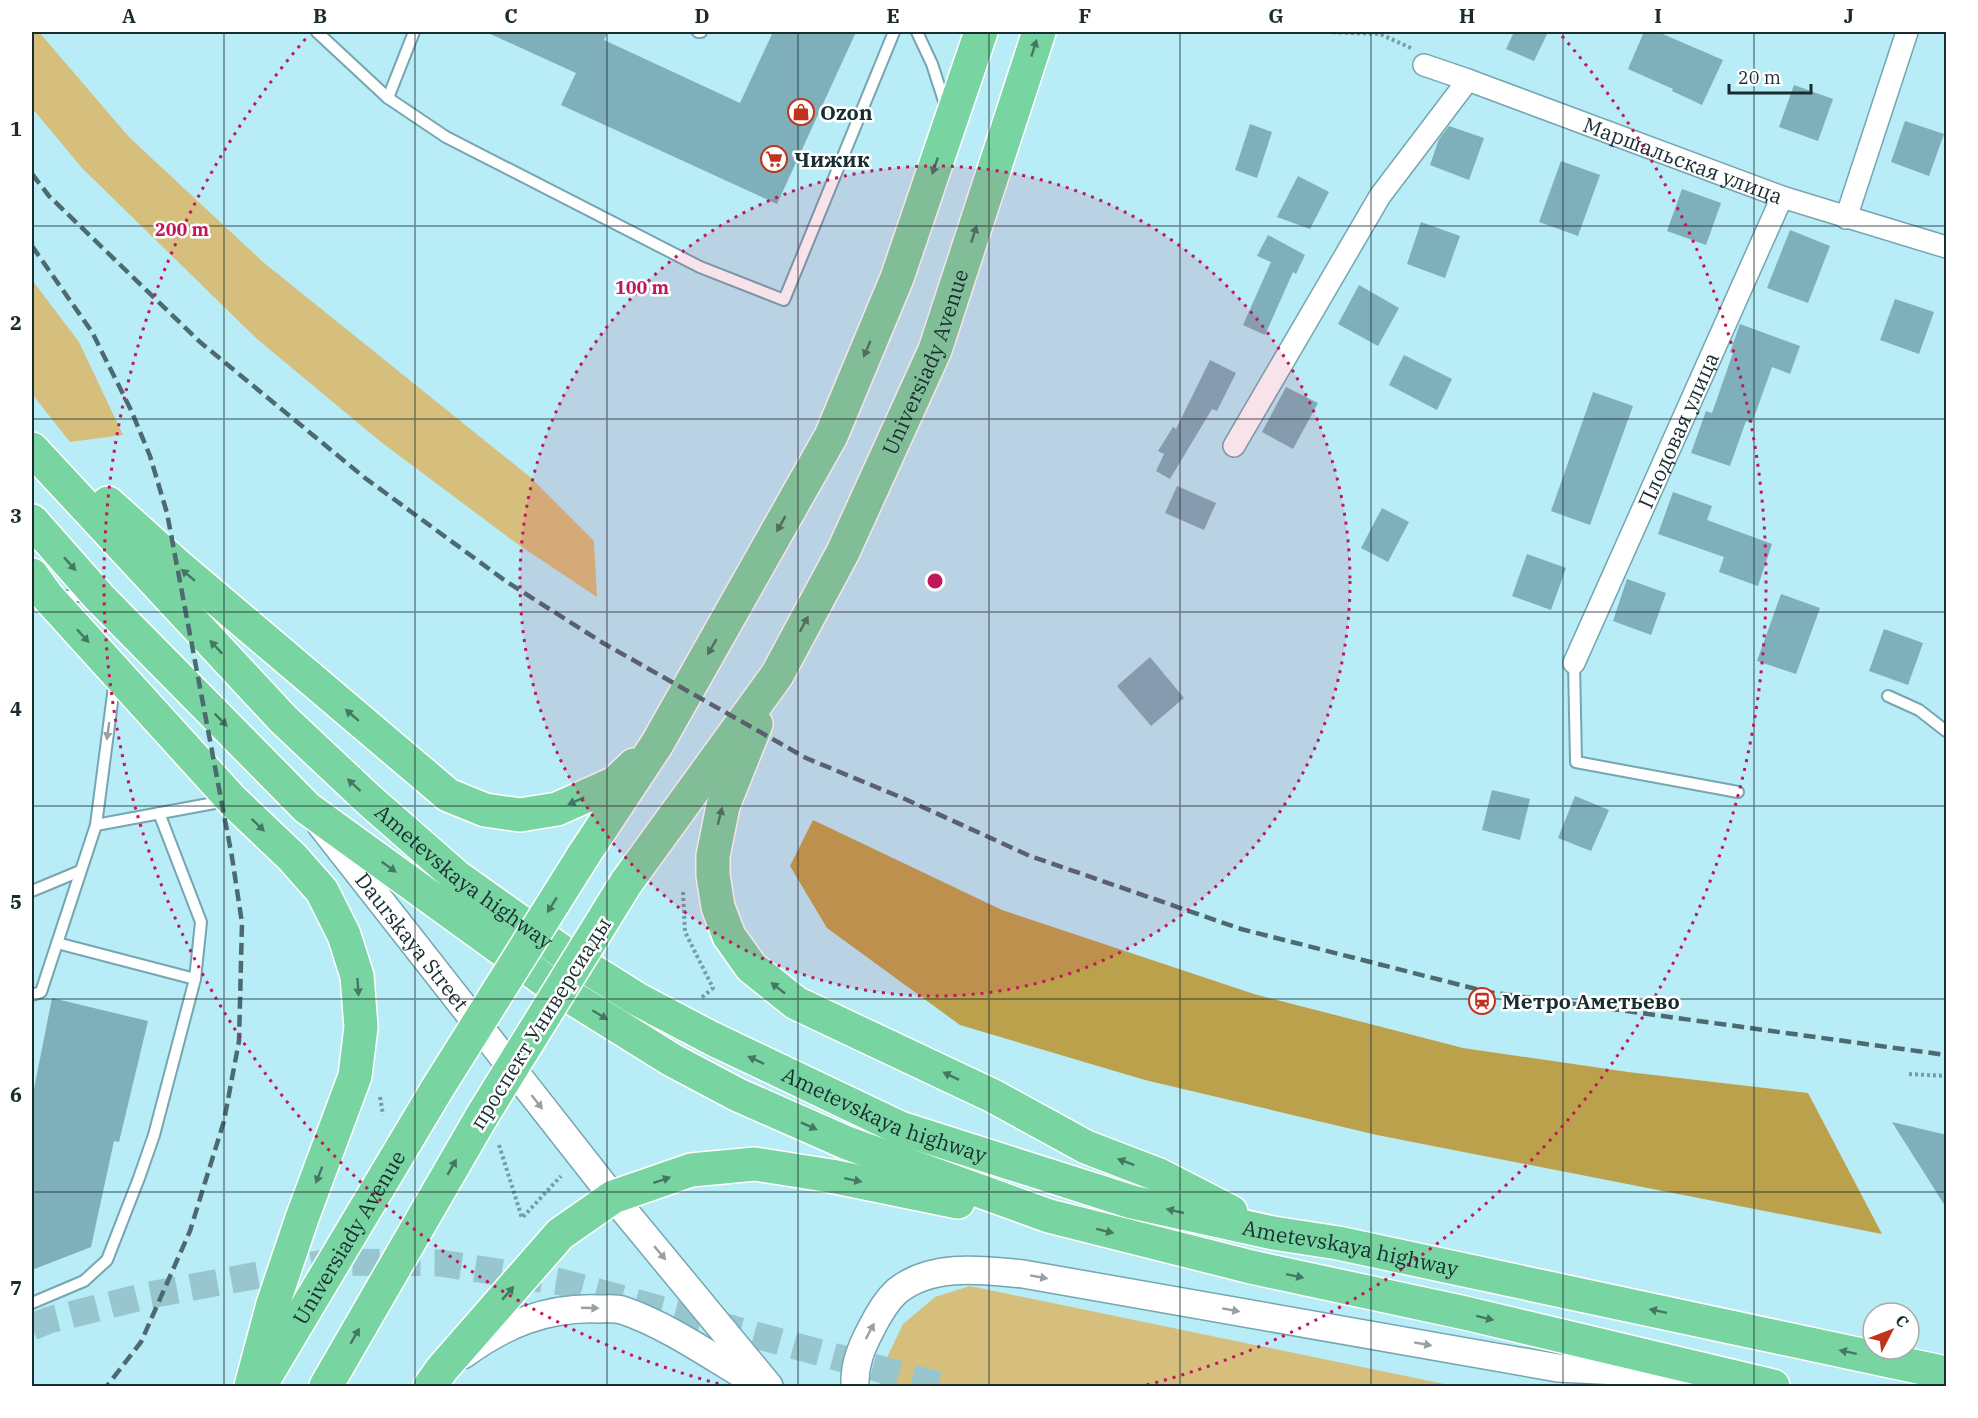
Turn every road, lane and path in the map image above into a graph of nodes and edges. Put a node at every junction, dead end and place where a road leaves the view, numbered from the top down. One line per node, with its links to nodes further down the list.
1 (317, 32): 11 (lane)
2 (414, 32): 11 (lane)
3 (894, 32): 11 (lane)
4 (918, 32): 12 (lane)
5 (981, 32): 12 (main road)
6 (1039, 32): 24 (main road, Universiady Avenue, one-way to 6)
7 (1327, 32): 9 (path)
8 (1907, 32): 14 (street)
9 (1424, 65): 10 (street, Маршальская улица)
10 (1468, 80): 13 (street, Маршальская улица); 17 (street)
11 (388, 98)
12 (951, 123): 27 (main road, one-way to 27)
13 (1782, 197): 14 (street, Маршальская улица); 22 (street, Плодовая улица)
14 (1846, 218): 15 (street, Маршальская улица)
15 (1947, 248)
16 (32, 433): 27 (main road, one-way to 16)
17 (1234, 446)
18 (32, 449): 46 (main road, Ametevskaya highway, one-way to 18)
19 (32, 521): 21 (main road, Daurskaya Street, one-way to 21)
20 (37, 591): 21 (lane); 23 (main road, one-way to 23)
21 (99, 597): 30 (main road, Daurskaya Street, one-way to 30)
22 (1574, 663): 28 (lane)
23 (116, 673): 29 (main road); 32 (lane, one-way to 32)
24 (777, 675): 42 (main road, проспект Универсиады, bridge); 46 (main road, one-way to 24)
25 (1888, 696): 26 (lane)
26 (1947, 731)
27 (657, 744): 52 (main road, Universiady Avenue, one-way to 52, bridge)
28 (1738, 792)
29 (232, 800): 31 (lane); 51 (main road, one-way to 51)
30 (307, 807): 44 (street, Daurskaya Street, one-way to 44); 45 (main road, Ametevskaya highway, one-way to 45)
31 (159, 813): 32 (lane); 37 (lane)
32 (96, 825): 33 (lane)
33 (80, 871): 35 (lane); 36 (lane)
34 (682, 890): 39 (path)
35 (32, 891)
36 (57, 943): 37 (lane); 38 (lane)
37 (195, 979): 47 (lane)
38 (32, 995)
39 (694, 1005)
40 (1909, 1074): 41 (path)
41 (1947, 1076)
42 (490, 1129): 43 (path); 53 (main road, проспект Универсиады, one-way to 42)
43 (567, 1170)
44 (613, 1197): 45 (main road, one-way to 45); 50 (main road, one-way to 44); 55 (street, Daurskaya Street, one-way to 55)
45 (1049, 1216): 49 (main road, Ametevskaya highway, one-way to 49)
46 (1273, 1233): 48 (main road, Ametevskaya highway, one-way to 46)
47 (32, 1302)
48 (1947, 1373)
49 (1729, 1377): 56 (street, one-way to 49); 57 (main road, Ametevskaya highway)
50 (436, 1378): 54 (street, one-way to 54)
51 (251, 1386)
52 (260, 1386)
53 (326, 1386)
54 (762, 1386)
55 (770, 1386)
56 (855, 1386)
57 (1773, 1386)

